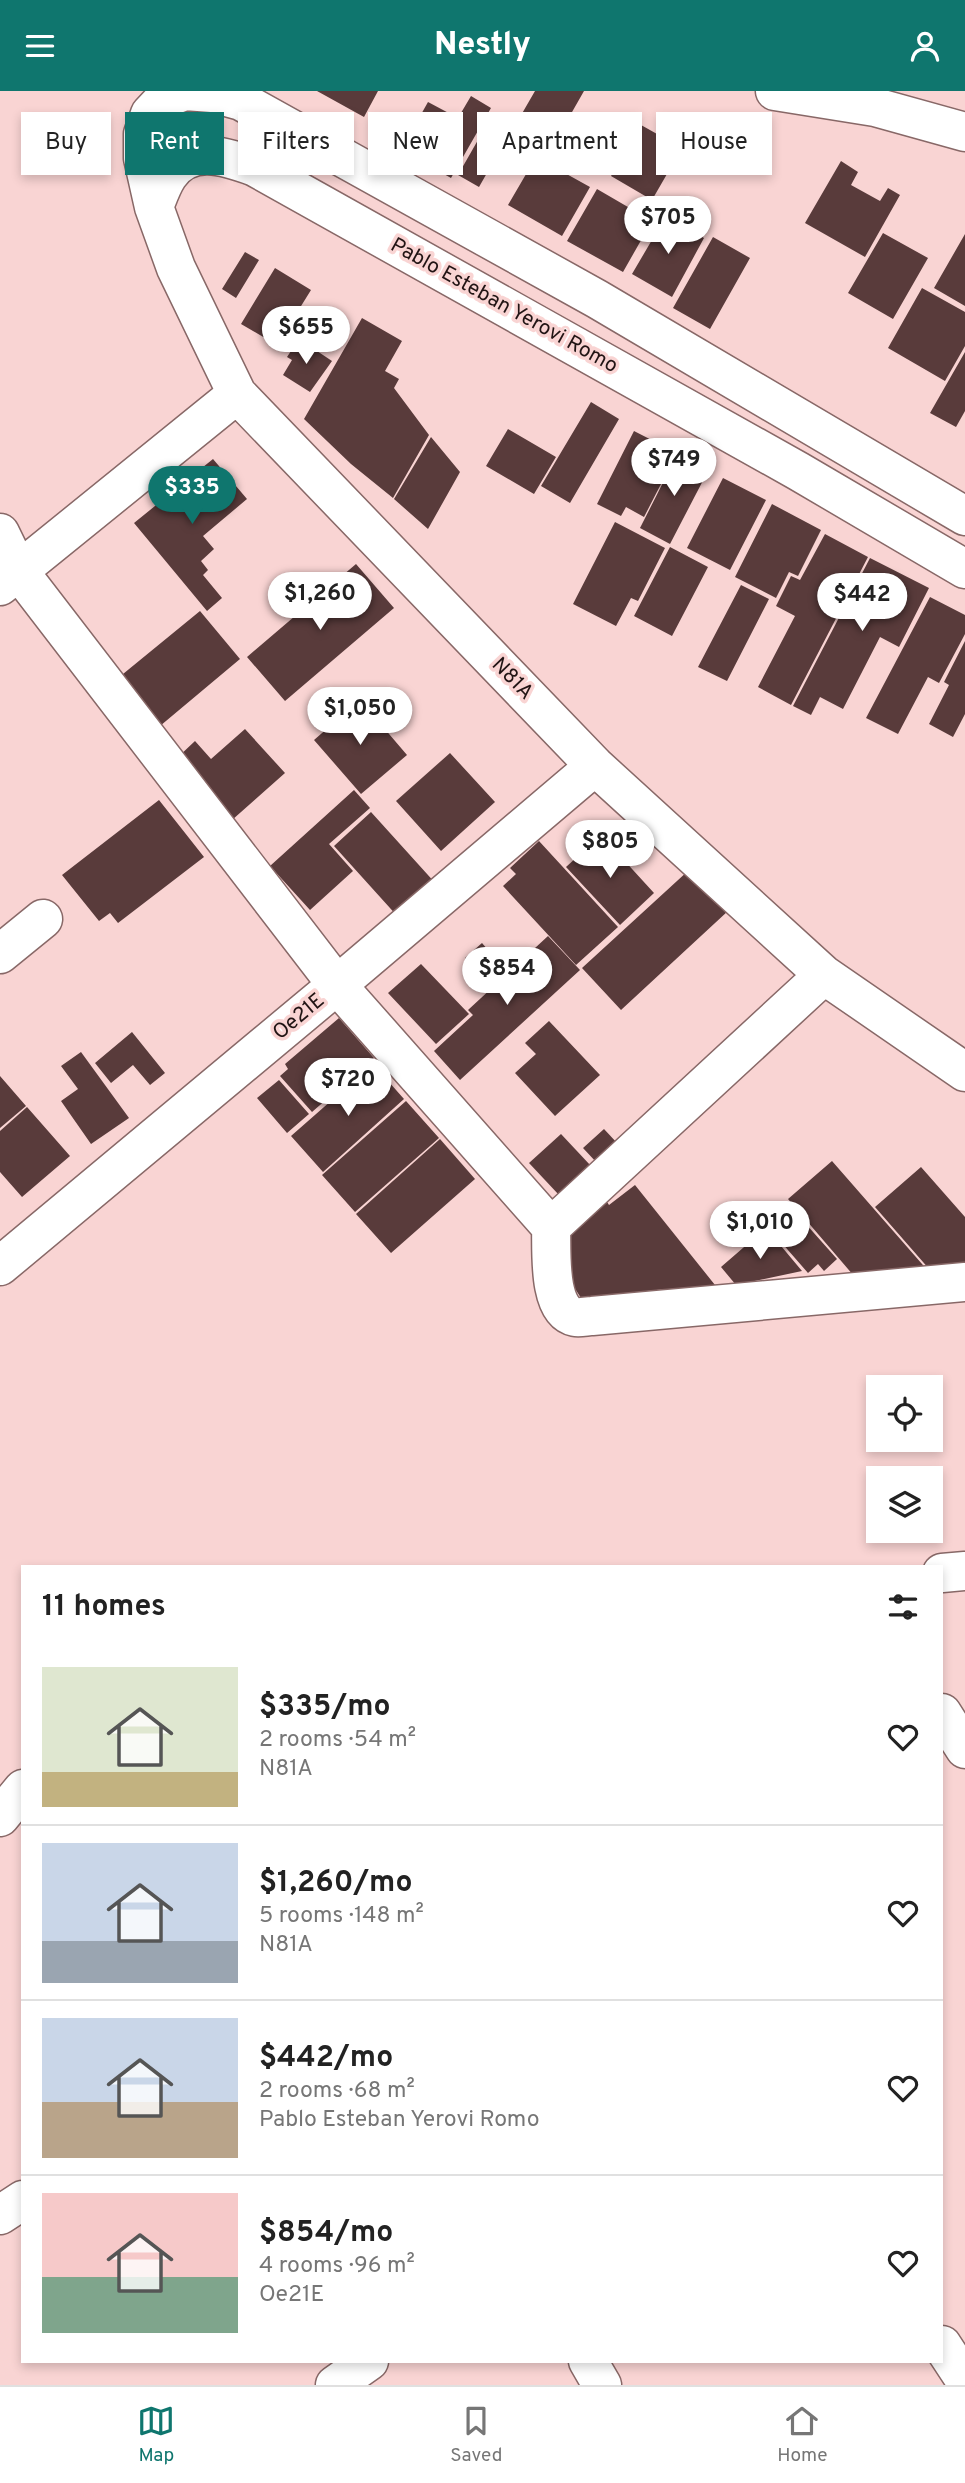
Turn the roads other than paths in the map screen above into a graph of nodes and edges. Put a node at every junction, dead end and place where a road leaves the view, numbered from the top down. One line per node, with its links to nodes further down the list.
1 (775, 91): 3 (street)
2 (156, 95): 4 (street); 6 (street)
3 (965, 132)
4 (154, 207): 5 (street, N81A); 8 (street, Pablo Esteban Yerovi Romo)
5 (237, 394): 9 (street); 10 (street, N81A)
6 (965, 516)
7 (0, 533): 9 (street)
8 (965, 569)
9 (9, 578): 14 (street)
10 (595, 766): 13 (street, N81A); 14 (street, Oe21E)
11 (43, 919): 12 (street)
12 (0, 954)
13 (824, 975): 15 (street, N81A); 16 (street)
14 (337, 985): 16 (street); 17 (street, Oe21E)
15 (965, 1072)
16 (551, 1227): 18 (street)
17 (0, 1266)
18 (965, 1282)
19 (965, 1570): 20 (street)
20 (943, 1573)
21 (943, 1715): 22 (street)
22 (965, 1749)
23 (0, 1766): 24 (street)
24 (21, 1778)
25 (21, 1791): 26 (street)
26 (0, 1817)
27 (21, 2201): 28 (street)
28 (0, 2215)
29 (943, 2347): 32 (street)
30 (366, 2363): 33 (street)
31 (589, 2363): 34 (street)
32 (965, 2380)
33 (335, 2385)
34 (602, 2385)

